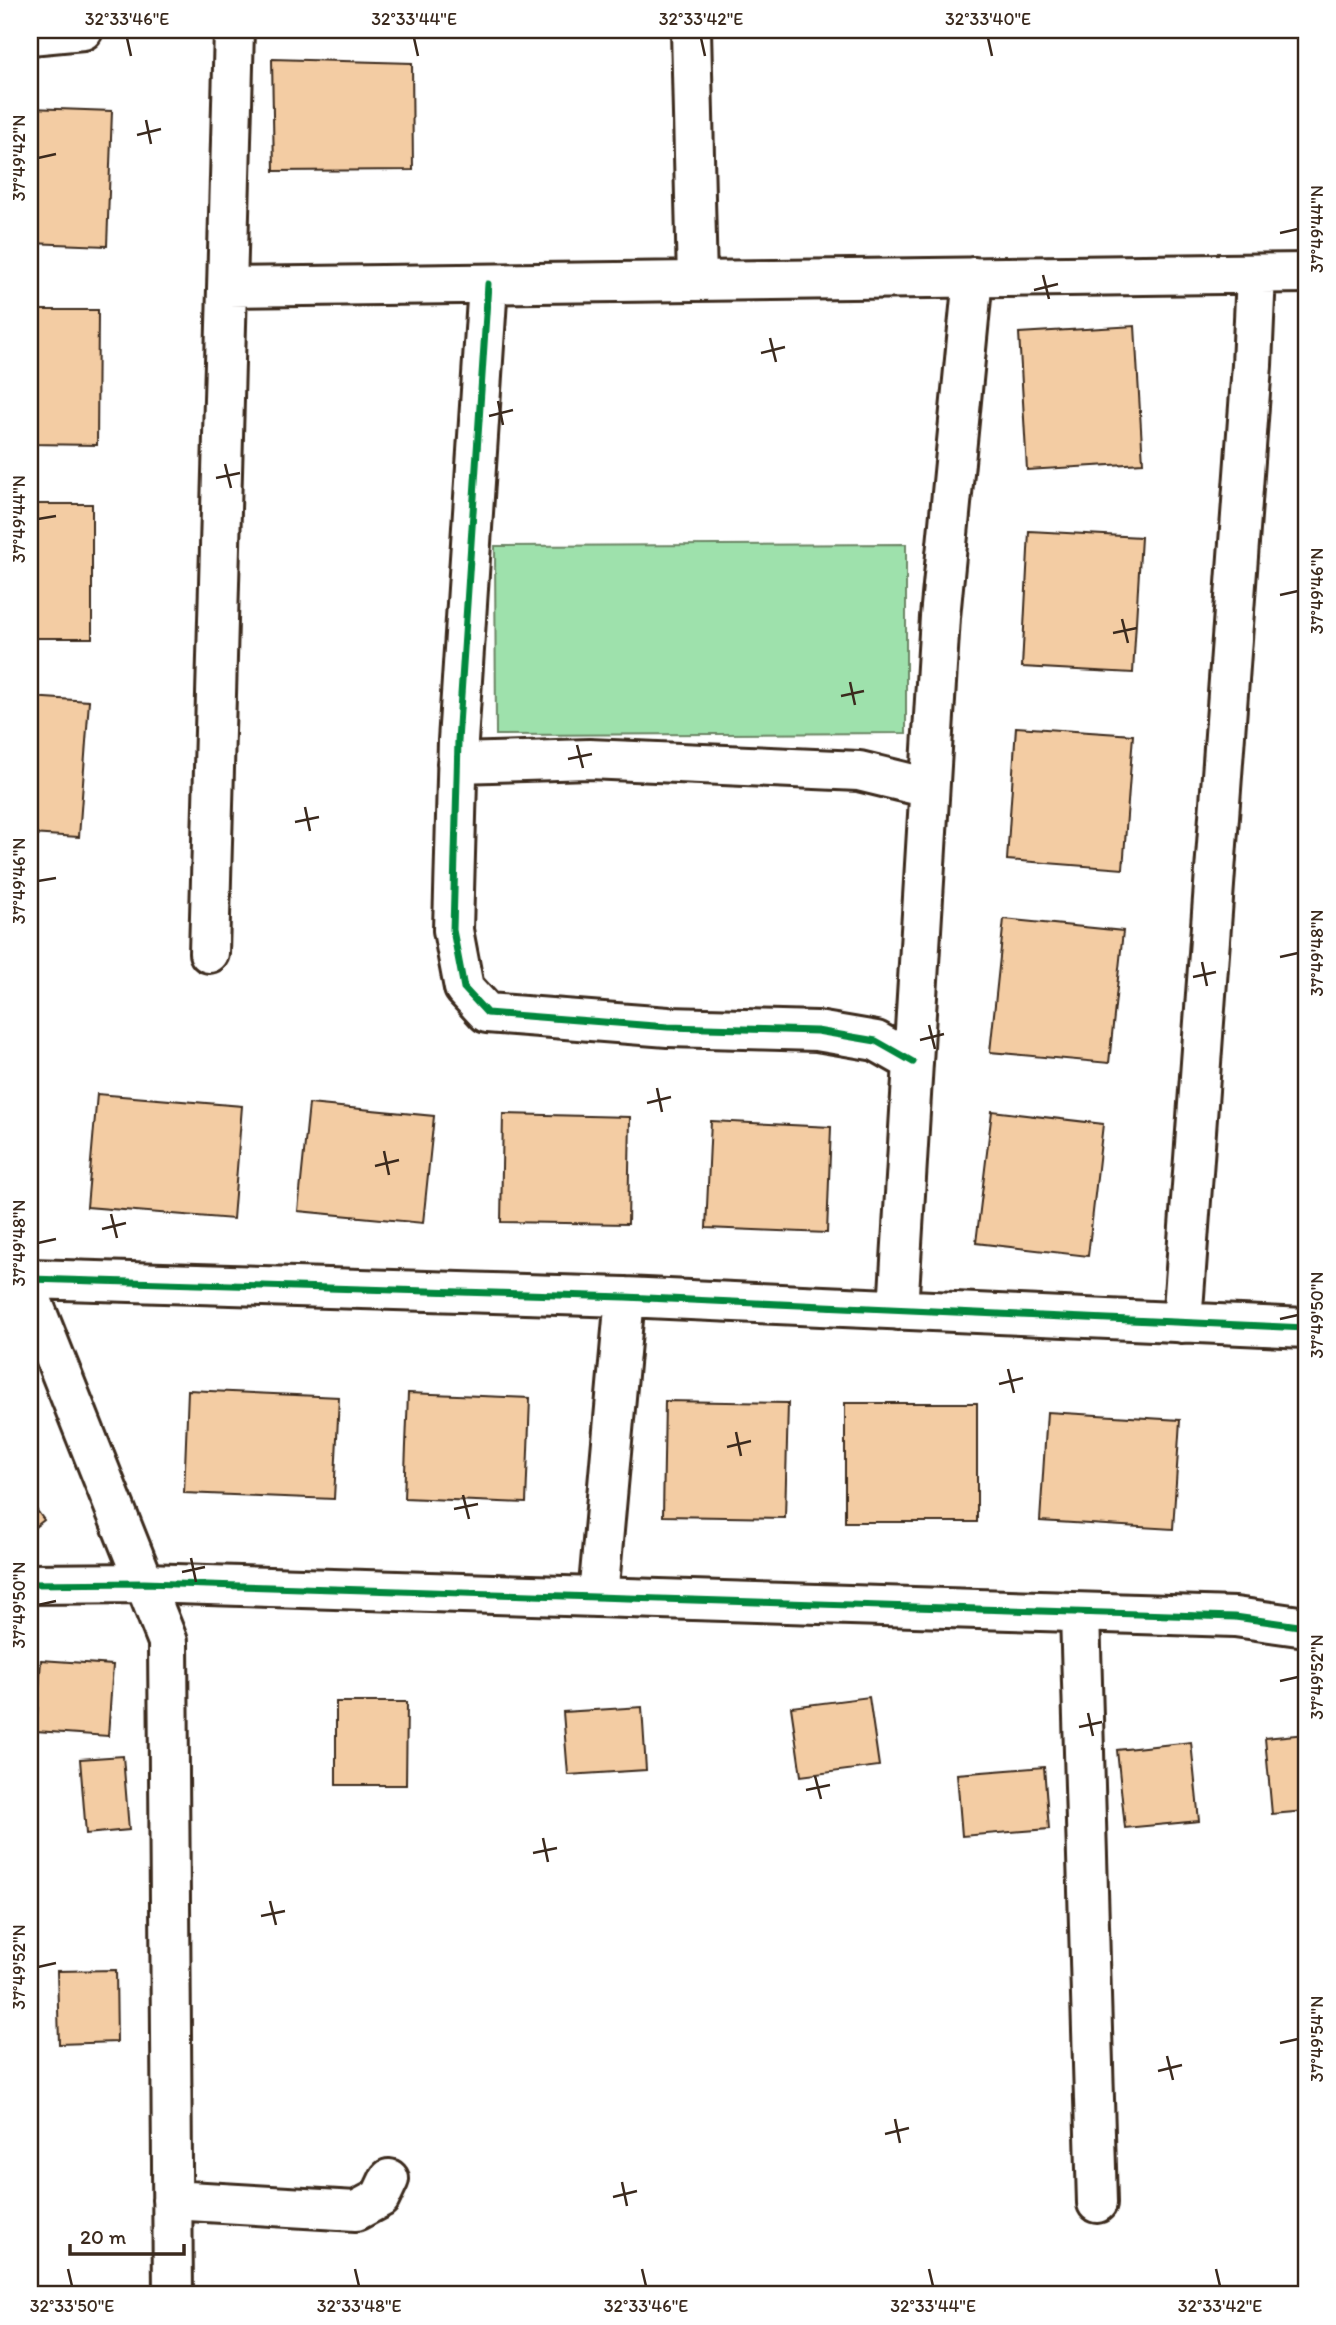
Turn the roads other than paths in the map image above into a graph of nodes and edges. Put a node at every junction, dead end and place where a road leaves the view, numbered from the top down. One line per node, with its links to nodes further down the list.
1 (83, 30): 4 (street)
2 (234, 30): 10 (street)
3 (691, 30): 8 (street)
4 (30, 35)
5 (1306, 273): 6 (street)
6 (1256, 274): 7 (street); 19 (street)
7 (973, 277): 8 (street); 12 (street)
8 (697, 281): 9 (street)
9 (488, 284): 10 (street); 11 (street)
10 (228, 287): 13 (street)
11 (457, 763): 12 (street); 14 (street)
12 (929, 788): 14 (street)
13 (209, 953)
14 (913, 1062): 18 (street)
15 (30, 1279): 17 (street)
16 (30, 1295): 21 (street)
17 (625, 1297): 18 (street); 23 (street)
18 (898, 1310): 19 (street)
19 (1182, 1323): 20 (street)
20 (1306, 1328)
21 (144, 1583): 22 (street); 23 (street); 27 (street)
22 (30, 1584)
23 (598, 1597): 24 (street)
24 (1080, 1613): 25 (street); 28 (street)
25 (1306, 1627)
26 (389, 2179): 27 (street)
27 (172, 2200): 29 (street)
28 (1097, 2203)
29 (173, 2295)

